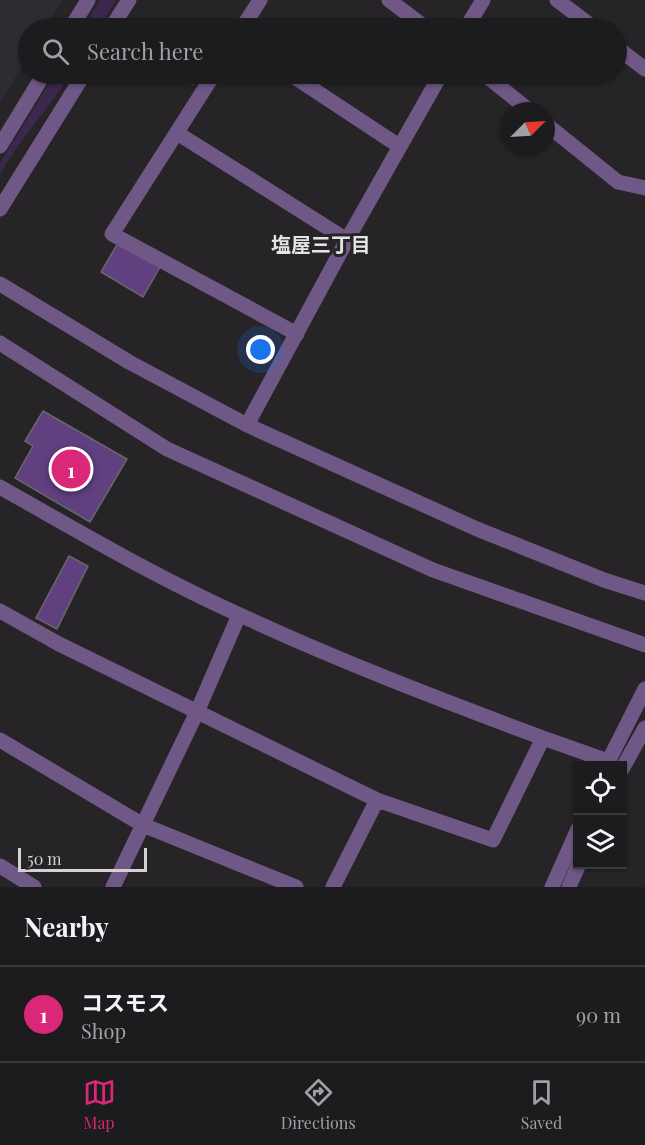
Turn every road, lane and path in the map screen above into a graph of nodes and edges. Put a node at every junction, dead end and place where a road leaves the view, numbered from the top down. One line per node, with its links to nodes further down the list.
1 (88, 0): 7 (street)
2 (129, 0): 8 (street)
3 (260, 0): 9 (street)
4 (389, 0): 10 (street)
5 (483, 0): 11 (street)
6 (557, 0): 12 (street)
7 (77, 18)
8 (117, 18)
9 (248, 18)
10 (413, 18)
11 (472, 18)
12 (581, 18)
13 (627, 55): 14 (street)
14 (645, 69)
15 (38, 84): 24 (street)
16 (78, 84): 27 (street)
17 (208, 84): 23 (street)
18 (305, 84): 25 (street)
19 (435, 84): 25 (street)
20 (496, 84): 21 (street)
21 (519, 102)
22 (555, 131): 26 (street)
23 (177, 133): 28 (street); 30 (street)
24 (0, 146)
25 (399, 146): 28 (street)
26 (645, 188)
27 (0, 209)
28 (347, 240): 30 (street)
29 (0, 284): 32 (street)
30 (297, 333): 32 (street)
31 (0, 343): 37 (street)
32 (247, 425): 34 (street)
33 (0, 487): 36 (street)
34 (645, 593)
35 (0, 611): 39 (street)
36 (238, 615): 39 (street); 41 (street)
37 (645, 645)
38 (645, 689): 44 (street)
39 (197, 712): 46 (street); 47 (street)
40 (645, 728): 45 (street)
41 (543, 738): 43 (street); 46 (street)
42 (0, 740): 47 (street)
43 (602, 761)
44 (608, 761)
45 (626, 761)
46 (377, 800): 54 (street)
47 (143, 825): 52 (street); 53 (street)
48 (573, 840): 55 (street)
49 (0, 866): 51 (street)
50 (577, 869): 56 (street)
51 (34, 887)
52 (113, 887)
53 (296, 887)
54 (333, 887)
55 (552, 887)
56 (569, 887)

